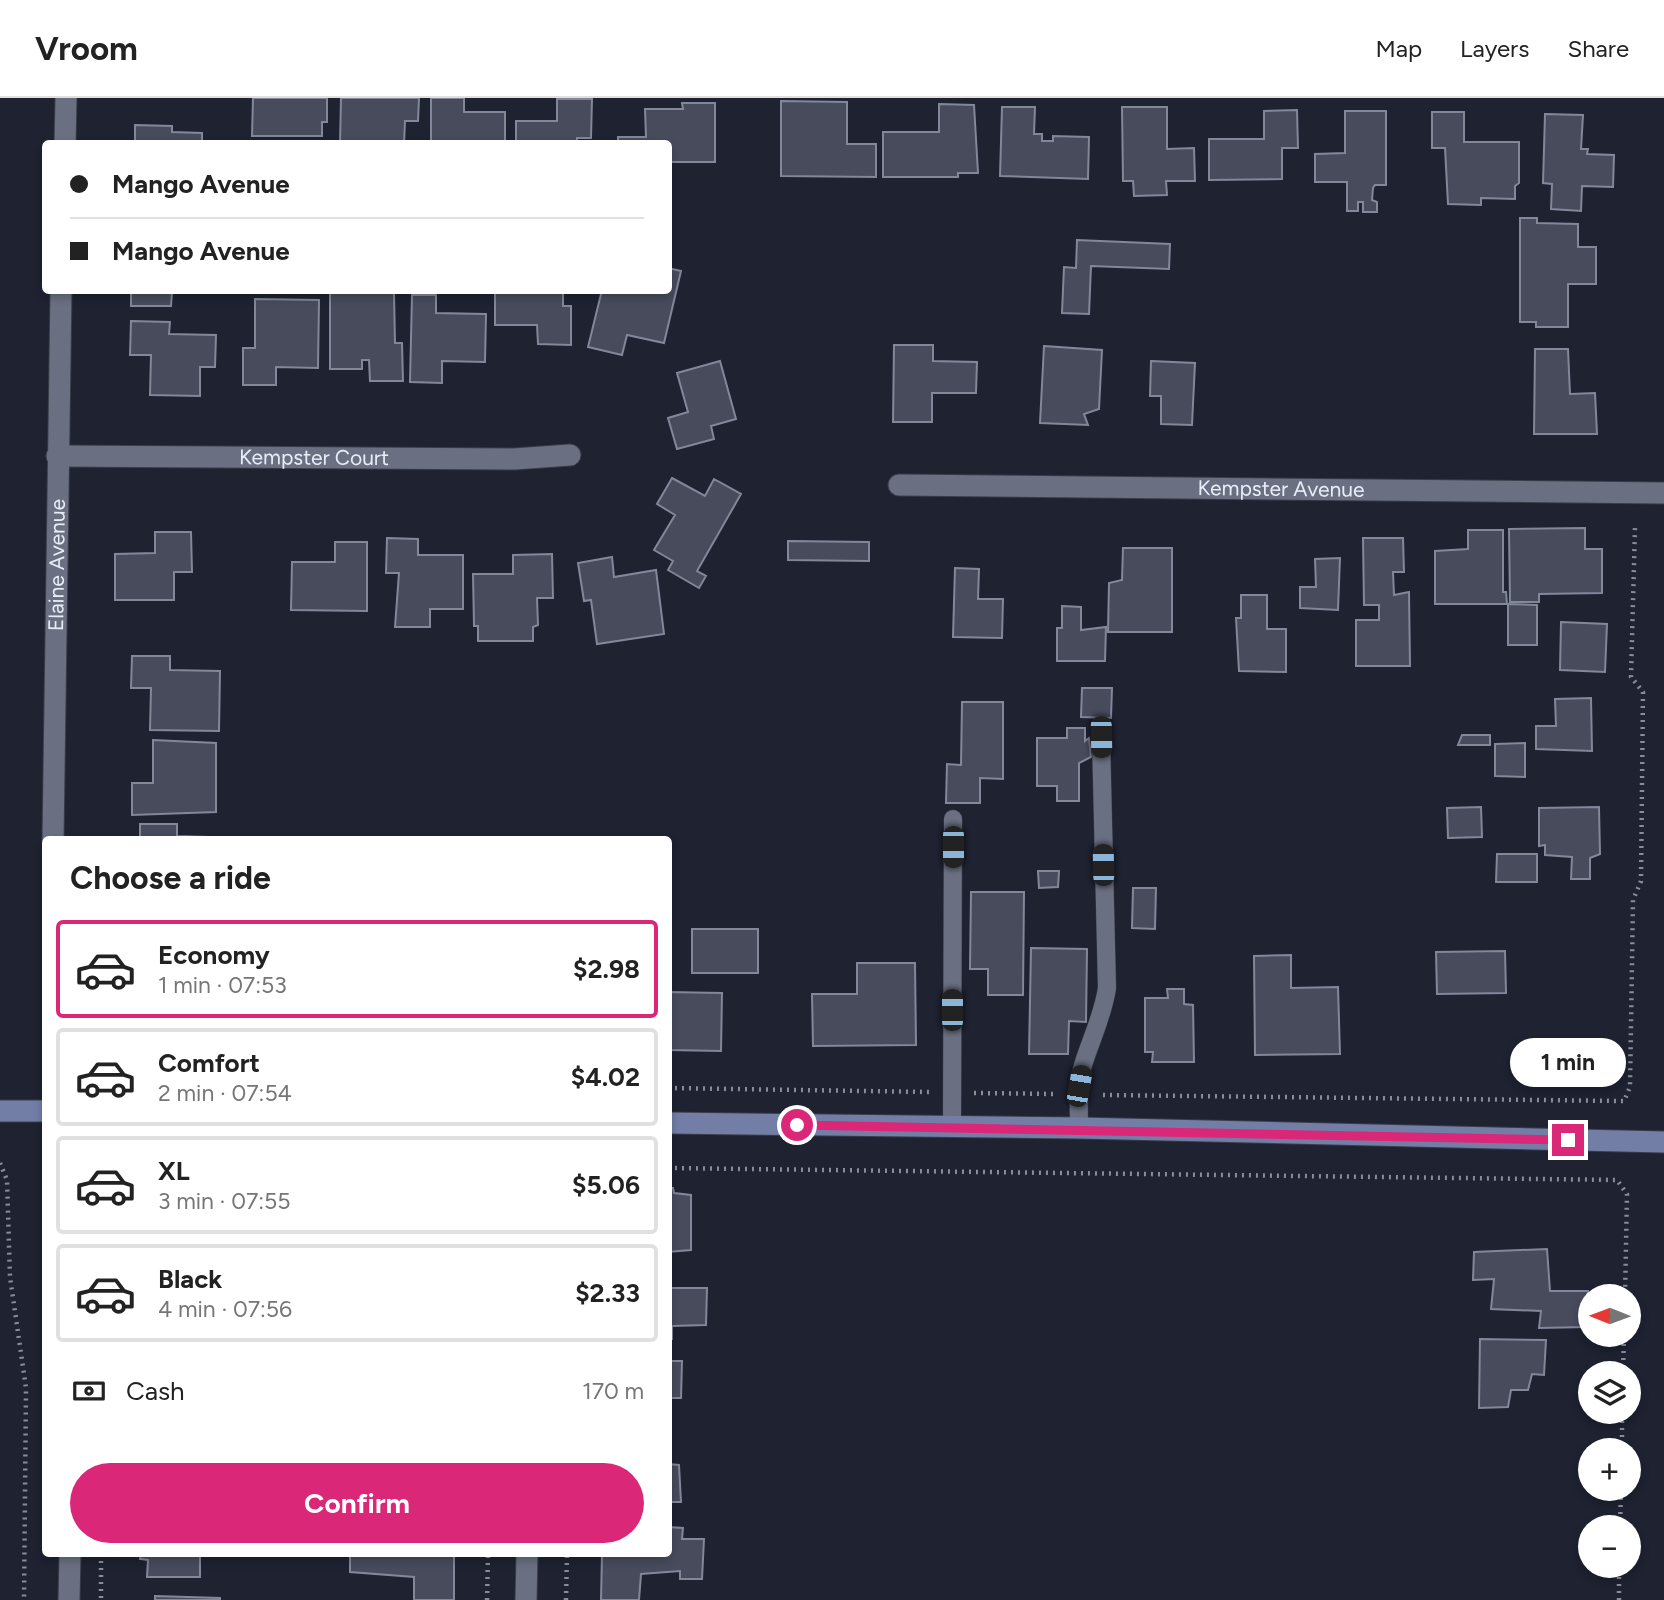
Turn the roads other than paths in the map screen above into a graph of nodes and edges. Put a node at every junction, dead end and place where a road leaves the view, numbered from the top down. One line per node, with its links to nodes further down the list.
1 (66, 98): 2 (street)
2 (65, 140)
3 (61, 294): 5 (street, Elaine Avenue)
4 (570, 455): 5 (street, Kempster Court)
5 (57, 456): 10 (street, Elaine Avenue)
6 (899, 485): 7 (street, Kempster Avenue)
7 (1664, 493)
8 (1101, 737): 15 (lane)
9 (953, 819): 14 (lane)
10 (53, 836)
11 (0, 1111): 12 (street)
12 (42, 1111)
13 (672, 1123): 14 (street)
14 (952, 1128): 15 (street)
15 (1079, 1128): 16 (street)
16 (1664, 1142)
17 (70, 1557): 19 (street)
18 (527, 1557): 20 (street)
19 (69, 1600)
20 (527, 1600)

